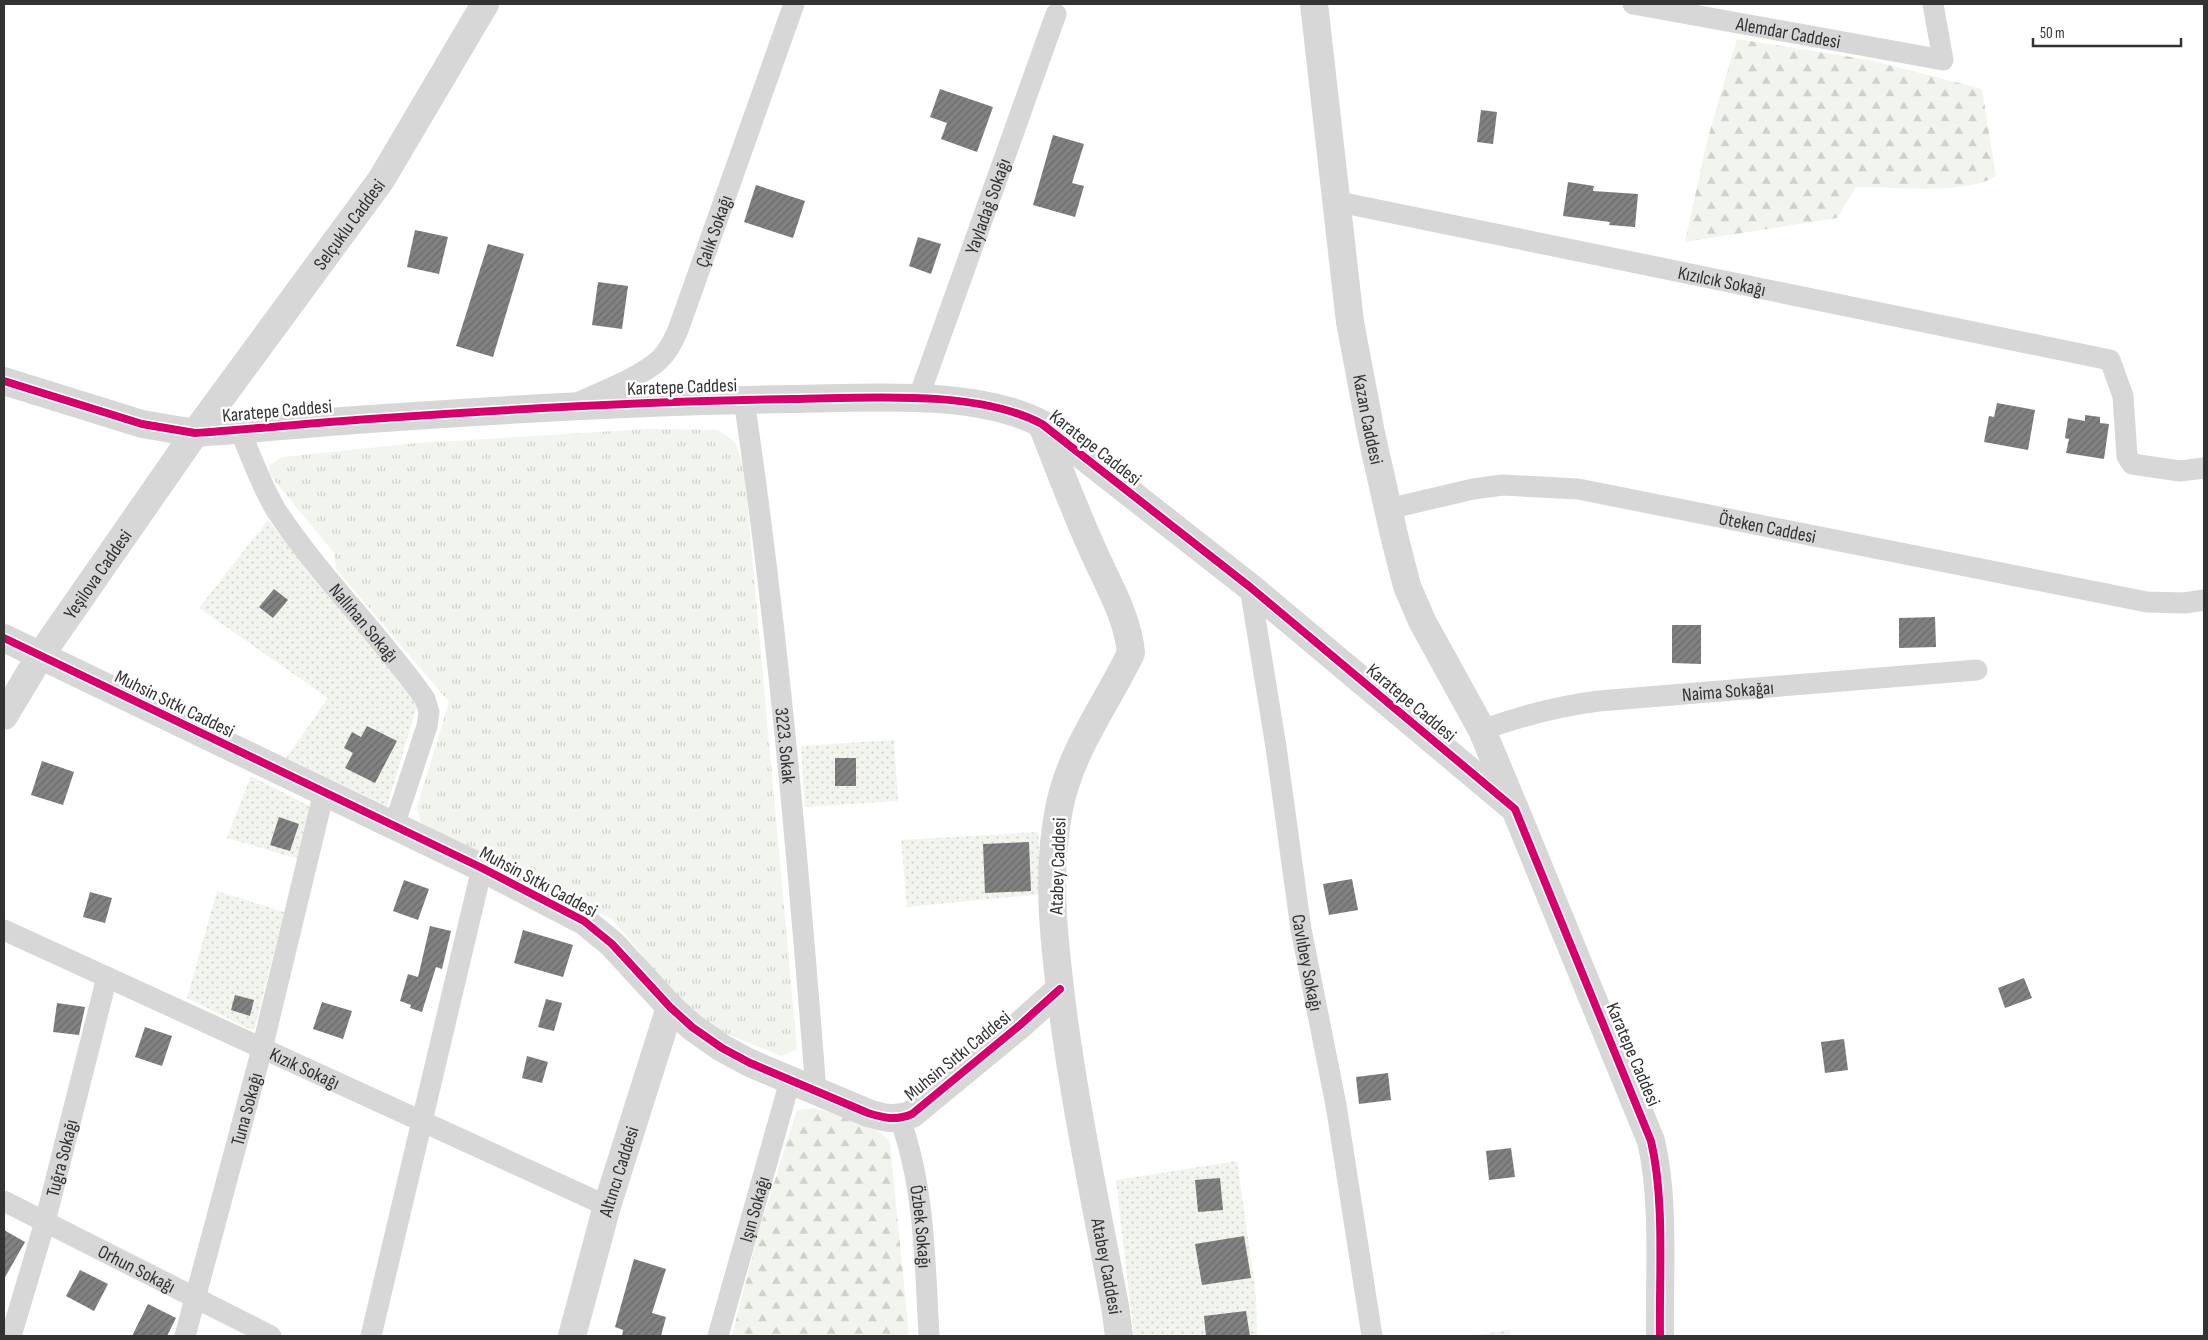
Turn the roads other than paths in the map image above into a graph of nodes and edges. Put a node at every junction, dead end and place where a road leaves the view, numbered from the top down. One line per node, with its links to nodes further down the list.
1 (485, 4): 14 (street, Selçuklu Caddesi)
2 (794, 4): 11 (street, Çalık Sokağı)
3 (1314, 4): 7 (street, Kazan Caddesi)
4 (1633, 4): 5 (street, Alemdar Caddesi)
5 (1933, 4)
6 (1056, 14): 9 (street, Yayladağ Sokağı)
7 (1334, 201): 15 (street, Kızılcık Sokağı); 16 (street, Kazan Caddesi)
8 (4, 381): 14 (street, Karatepe Caddesi)
9 (918, 399): 10 (street, Karatepe Caddesi); 12 (street, Karatepe Caddesi)
10 (744, 400): 11 (street, Karatepe Caddesi); 34 (street, 3223. Sokak)
11 (570, 407): 13 (street, Karatepe Caddesi)
12 (1042, 424): 17 (street, Karatepe Caddesi); 30 (street, Atabey Caddesi)
13 (240, 430): 14 (street, Karatepe Caddesi); 26 (street, Nallıhan Sokağı)
14 (194, 433): 20 (street, Yeşilova Caddesi)
15 (2204, 468)
16 (1388, 509): 18 (street, Öteken Caddesi); 23 (street, Kazan Caddesi)
17 (1250, 587): 25 (street, Karatepe Caddesi); 49 (street, Cavlıbey Sokağı)
18 (2204, 600)
19 (4, 638): 20 (street, Muhsin Sıtkı Caddesi)
20 (40, 656): 22 (street, Yeşilova Caddesi); 24 (street, Muhsin Sıtkı Caddesi)
21 (1977, 670): 23 (street, Naima Sokağaı)
22 (4, 716)
23 (1482, 730): 25 (street, Kazan Caddesi)
24 (324, 792): 26 (street, Muhsin Sıtkı Caddesi); 32 (street, Tuna Sokağı)
25 (1515, 810): 50 (street, Karatepe Caddesi)
26 (394, 826): 27 (street, Muhsin Sıtkı Caddesi)
27 (482, 868): 31 (street, Muhsin Sıtkı Caddesi); 36 (street)
28 (4, 930): 29 (street, Kızık Sokağı)
29 (107, 977): 32 (street, Kızık Sokağı); 39 (street, Tuğra Sokağı)
30 (1060, 988): 35 (street, Muhsin Sıtkı Caddesi); 48 (street, Atabey Caddesi)
31 (670, 1007): 33 (street, Muhsin Sıtkı Caddesi); 38 (street, Altıncı Caddesi)
32 (262, 1049): 36 (street, Kızık Sokağı); 40 (street, Tuna Sokağı)
33 (790, 1081): 34 (street, Muhsin Sıtkı Caddesi); 46 (street, Işın Sokağı)
34 (816, 1091): 35 (street, Muhsin Sıtkı Caddesi)
35 (900, 1119): 47 (street, Özbek Sokağı)
36 (422, 1122): 38 (street, Kızık Sokağı); 44 (street)
37 (4, 1200): 39 (street, Orhun Sokağı)
38 (607, 1206): 45 (street, Altıncı Caddesi)
39 (45, 1222): 40 (street, Orhun Sokağı); 41 (street, Tuğra Sokağı)
40 (196, 1298): 42 (street, Tuna Sokağı); 43 (street, Orhun Sokağı)
41 (11, 1336)
42 (185, 1336)
43 (271, 1336)
44 (371, 1336)
45 (572, 1336)
46 (718, 1336)
47 (929, 1336)
48 (1119, 1336)
49 (1372, 1336)
50 (1660, 1336)

